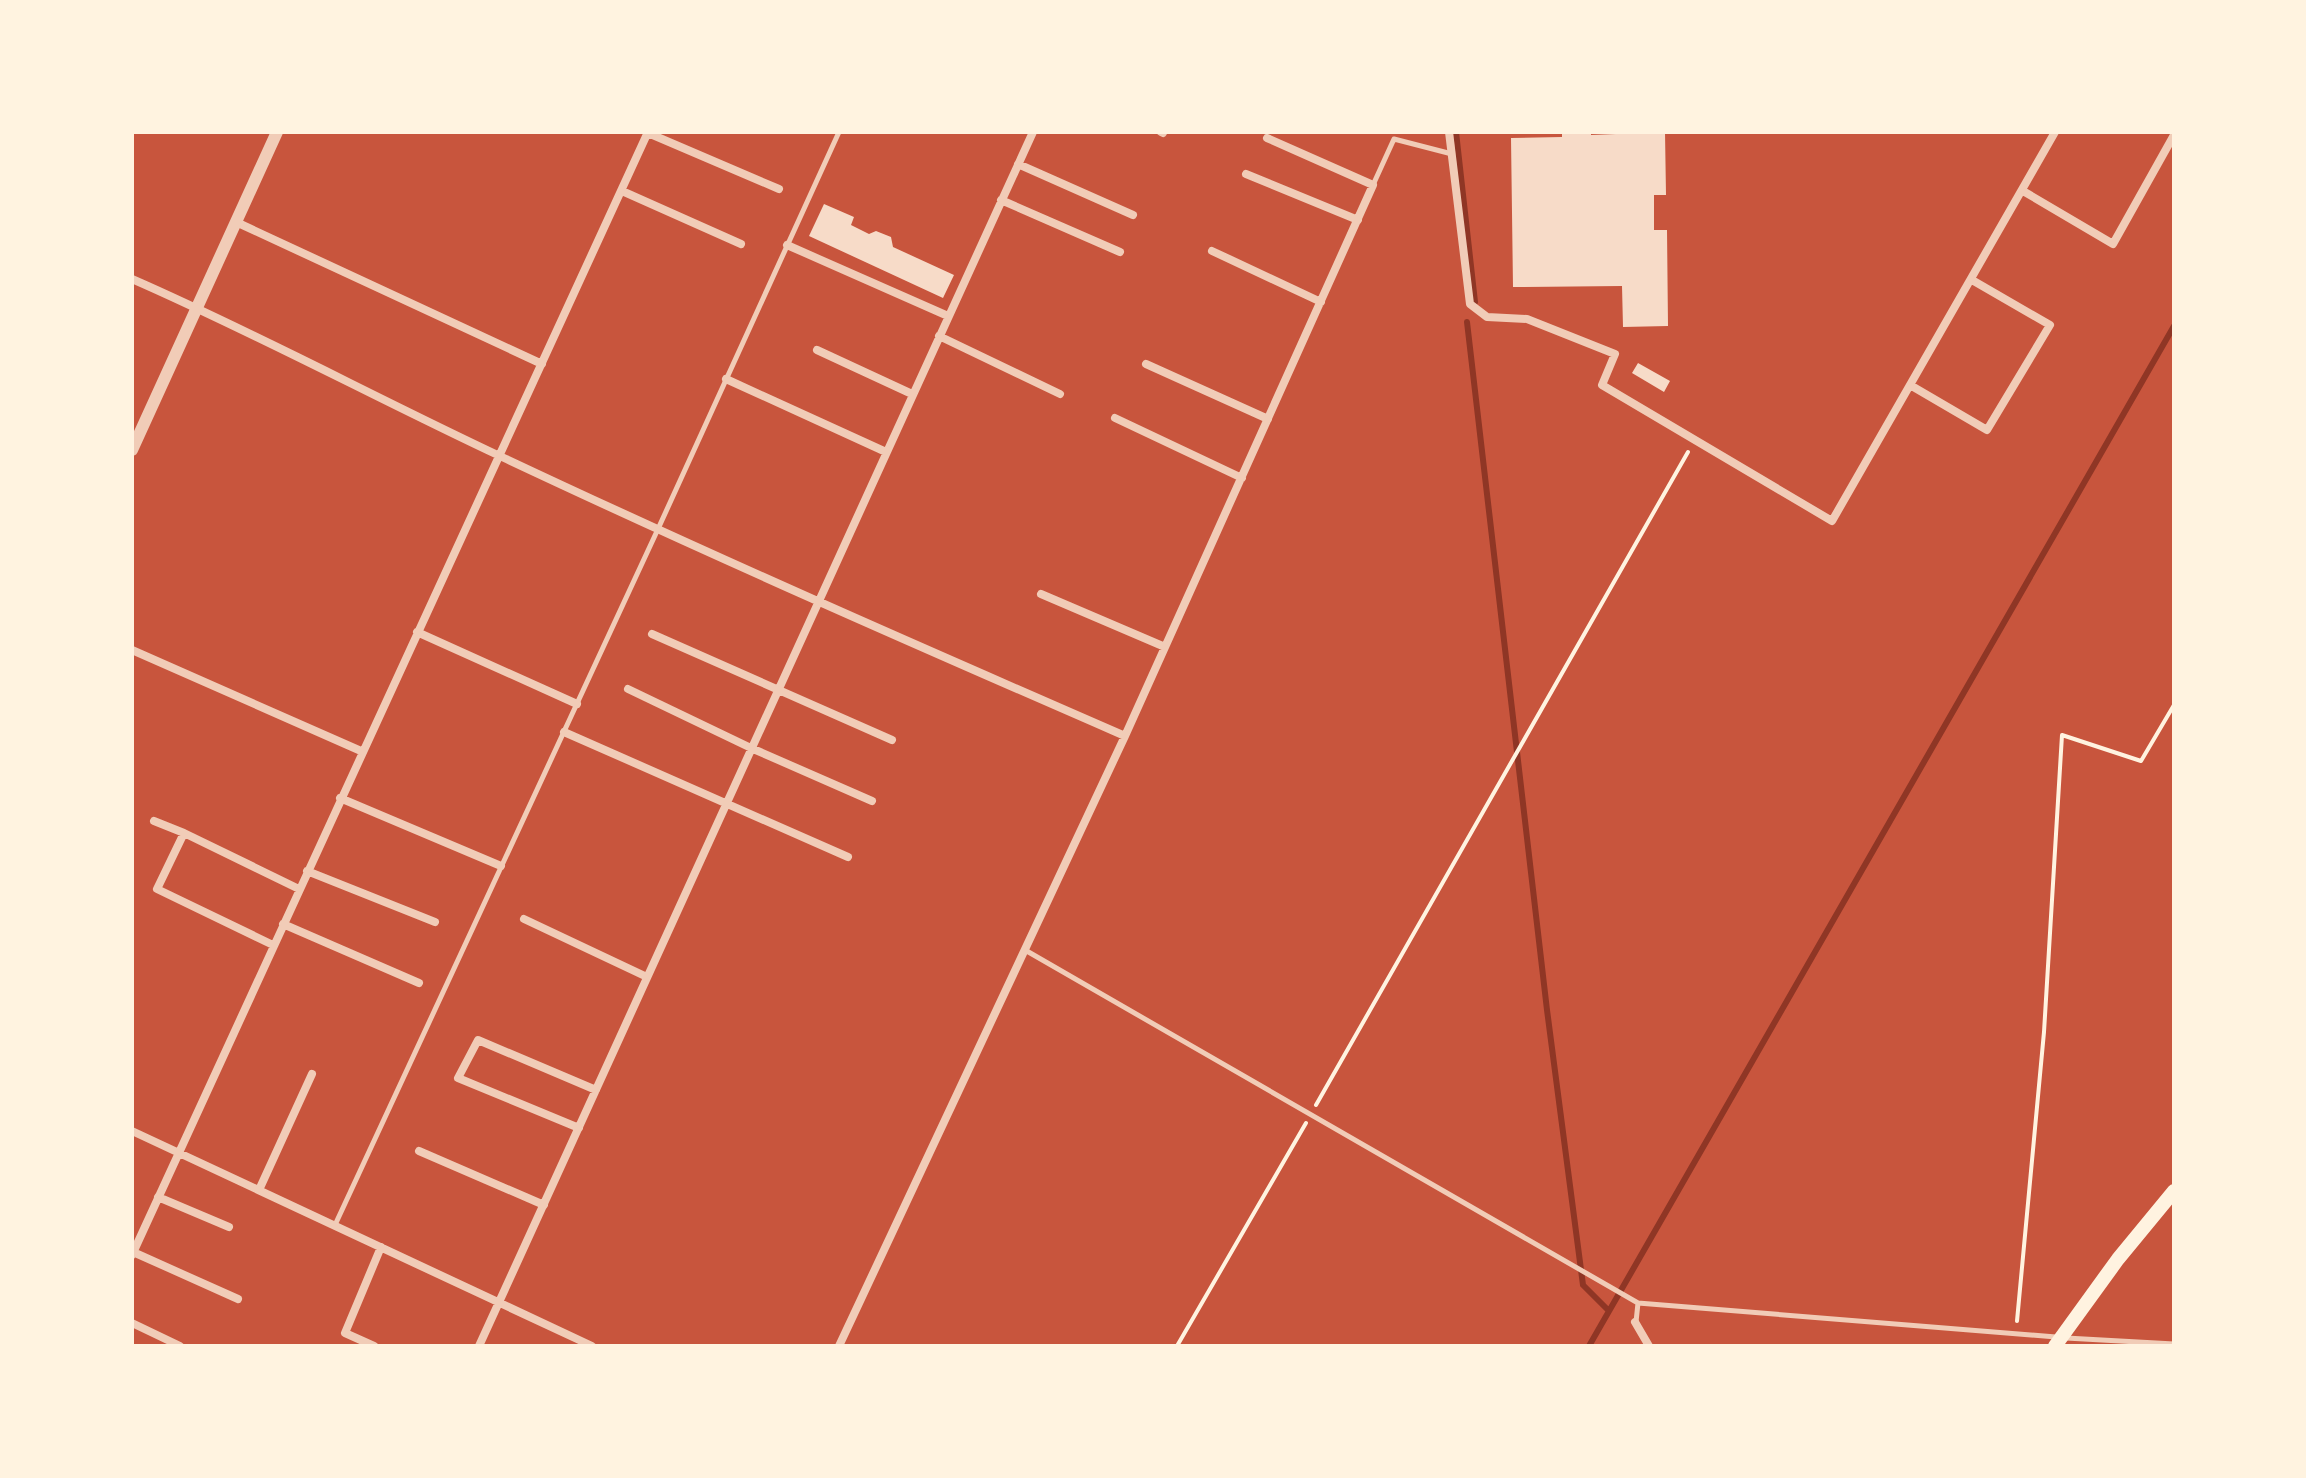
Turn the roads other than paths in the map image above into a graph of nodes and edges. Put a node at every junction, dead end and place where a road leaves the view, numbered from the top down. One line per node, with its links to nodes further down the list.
1 (277, 132): 19 (street)
2 (648, 132): 13 (street); 14 (street)
3 (839, 132): 21 (lane)
4 (1033, 132): 10 (street)
5 (1449, 132): 9 (street)
6 (2055, 132): 15 (street)
7 (2174, 135): 15 (street)
8 (1267, 138): 12 (street)
9 (1452, 154): 12 (lane); 34 (street)
10 (1018, 164): 16 (street); 17 (street)
11 (1246, 174): 18 (street)
12 (1373, 185): 18 (street)
13 (779, 189)
14 (622, 191): 20 (street); 31 (street)
15 (2023, 191): 25 (street)
16 (1001, 200): 23 (street); 28 (street)
17 (1133, 215)
18 (1358, 220): 26 (street)
19 (236, 222): 27 (street); 31 (street)
20 (741, 244)
21 (787, 245): 28 (street); 33 (lane)
22 (1212, 251): 26 (street)
23 (1120, 252)
24 (132, 279): 27 (street)
25 (1972, 280): 34 (street); 34 (street)
26 (1321, 302): 38 (street)
27 (197, 307): 39 (street); 41 (street)
28 (948, 316): 29 (street)
29 (939, 336): 35 (street); 36 (street)
30 (817, 350): 35 (street)
31 (542, 364): 41 (street)
32 (1146, 364): 38 (street)
33 (726, 379): 40 (street); 43 (lane)
34 (1910, 385)
35 (912, 394): 40 (street)
36 (1060, 394)
37 (1115, 418): 42 (street)
38 (1268, 419): 42 (street)
39 (132, 450)
40 (886, 452): 45 (street)
41 (500, 457): 43 (street); 46 (street)
42 (1242, 478): 48 (street)
43 (658, 529): 45 (street); 52 (lane)
44 (1041, 594): 48 (street)
45 (818, 602): 50 (street); 54 (street)
46 (417, 632): 52 (street); 57 (street)
47 (652, 634): 50 (street)
48 (1165, 647): 54 (street)
49 (132, 650): 57 (street)
50 (778, 688): 55 (street); 56 (street)
51 (628, 689): 56 (street)
52 (577, 704): 53 (lane)
53 (564, 732): 60 (street); 64 (lane)
54 (1125, 736): 71 (street)
55 (892, 740)
56 (751, 748): 59 (street); 60 (street)
57 (361, 751): 58 (street)
58 (340, 798): 64 (street); 65 (street)
59 (872, 801)
60 (726, 804): 63 (street); 72 (street)
61 (154, 821): 62 (street)
62 (184, 833): 66 (street); 70 (street)
63 (848, 857)
64 (501, 866): 84 (lane)
65 (307, 871): 66 (street); 68 (street)
66 (299, 889): 69 (street)
67 (524, 919): 72 (street)
68 (435, 922)
69 (283, 924): 70 (street); 73 (street)
70 (273, 945): 79 (street)
71 (1025, 950): 89 (lane); 99 (street)
72 (647, 977): 75 (street)
73 (419, 983)
74 (312, 1074): 80 (street)
75 (596, 1090): 76 (street); 76 (street)
76 (579, 1128): 83 (street)
77 (132, 1131): 79 (street)
78 (419, 1151): 83 (street)
79 (179, 1153): 80 (street); 82 (street)
80 (259, 1190): 84 (street)
81 (2174, 1191): 93 (main road)
82 (158, 1197): 85 (street); 87 (street)
83 (544, 1205): 90 (street)
84 (335, 1225): 86 (street)
85 (229, 1227)
86 (381, 1247): 90 (street); 96 (street)
87 (133, 1254): 88 (street)
88 (238, 1299)
89 (1635, 1301): 91 (lane); 93 (lane)
90 (499, 1303): 97 (street); 98 (street)
91 (1635, 1322): 100 (street)
92 (132, 1323): 95 (street)
93 (2058, 1342): 94 (lane)
94 (2174, 1344)
95 (180, 1346)
96 (374, 1346)
97 (479, 1346)
98 (592, 1346)
99 (839, 1346)
100 (1649, 1346)

